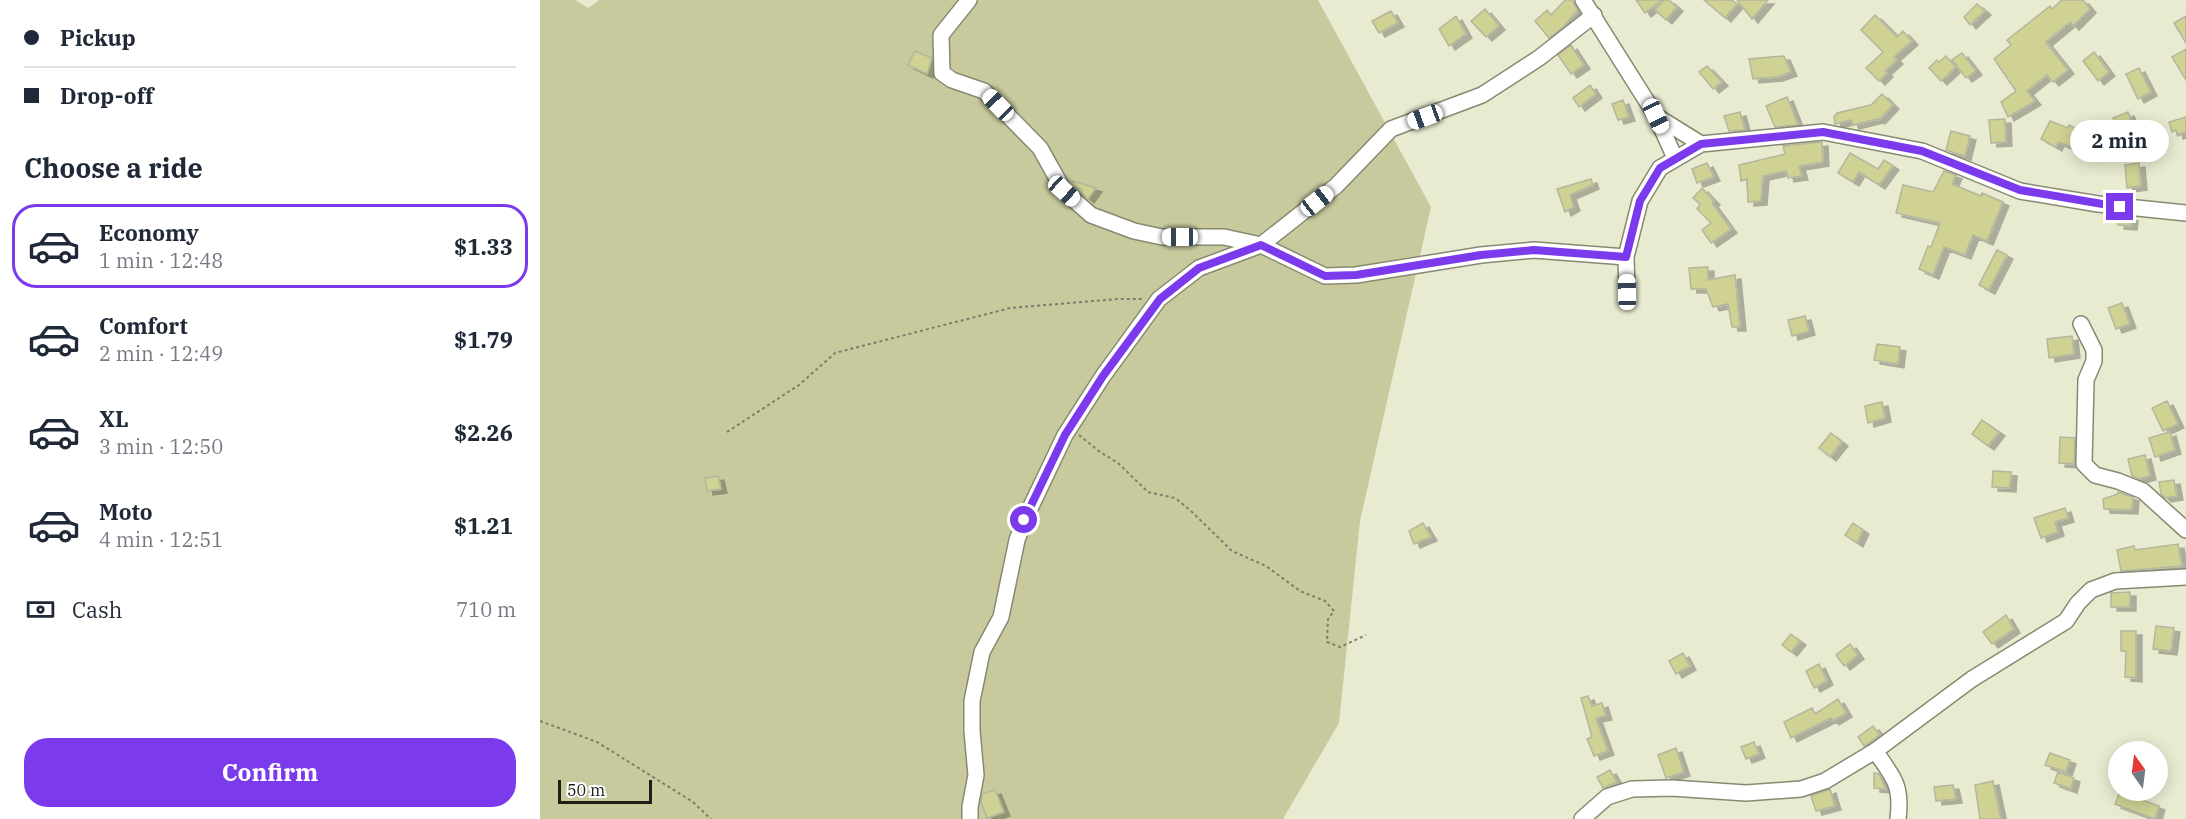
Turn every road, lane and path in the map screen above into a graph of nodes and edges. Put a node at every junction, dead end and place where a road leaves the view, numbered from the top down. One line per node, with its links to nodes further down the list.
1 (969, 0): 8 (street)
2 (1584, 0): 3 (street)
3 (1594, 15): 4 (street); 8 (street)
4 (1656, 116): 5 (street); 6 (street)
5 (1701, 144): 6 (street); 7 (street)
6 (1676, 158): 9 (street)
7 (2186, 213)
8 (1261, 245): 9 (street); 11 (street)
9 (1626, 257): 10 (street)
10 (1627, 292)
11 (1160, 299): 13 (street); 14 (path)
12 (2080, 324): 15 (street)
13 (1070, 428): 17 (path); 21 (street)
14 (727, 432)
15 (2186, 530)
16 (2186, 578): 19 (street)
17 (1366, 635)
18 (540, 721): 20 (path)
19 (1875, 752): 22 (street); 23 (street)
20 (711, 819)
21 (969, 819)
22 (1582, 819)
23 (1898, 819)

